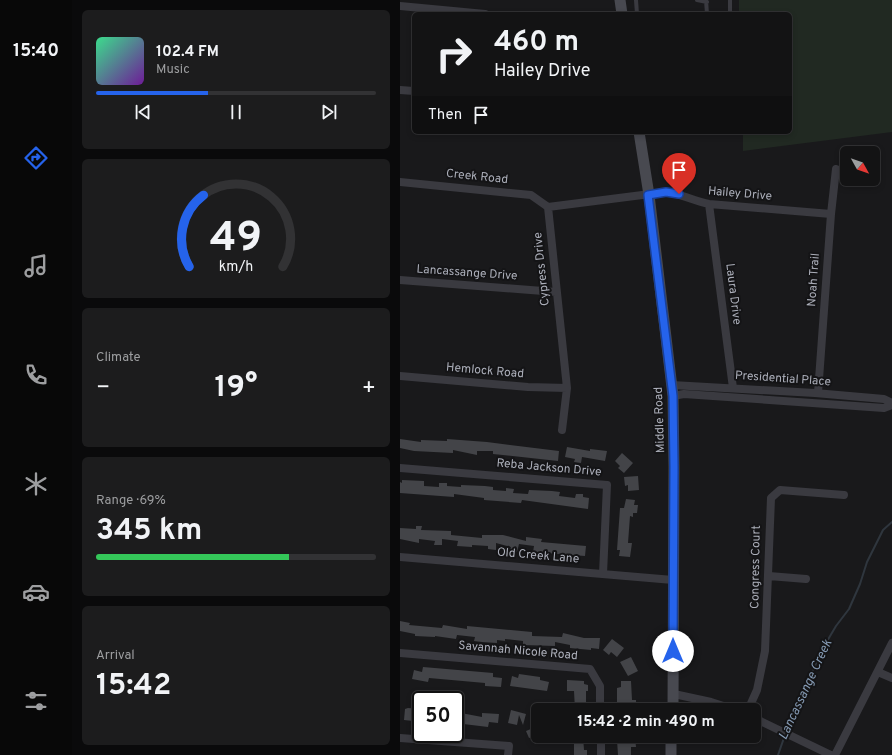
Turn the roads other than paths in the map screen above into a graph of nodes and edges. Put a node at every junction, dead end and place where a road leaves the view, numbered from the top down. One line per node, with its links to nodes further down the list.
1 (620, 0): 8 (main road)
2 (637, 0): 9 (lane)
3 (697, 0): 5 (lane)
4 (730, 0): 11 (lane)
5 (707, 1): 10 (lane)
6 (400, 6): 7 (street)
7 (464, 12)
8 (622, 12)
9 (637, 12)
10 (707, 12)
11 (730, 12)
12 (400, 90): 13 (street)
13 (412, 91)
14 (639, 134): 17 (main road, Middle Road)
15 (836, 169): 20 (street, Noah Trail)
16 (400, 182): 19 (street, Creek Road)
17 (648, 195): 18 (street, Hailey Drive); 19 (street); 26 (main road, Middle Road)
18 (709, 204): 20 (street, Hailey Drive); 25 (street, Laura Drive)
19 (548, 207): 22 (street, Cypress Drive)
20 (830, 214): 27 (street, Noah Trail)
21 (400, 280): 22 (street, Lancassange Drive)
22 (556, 292): 24 (street, Cypress Drive)
23 (400, 376): 24 (street, Hemlock Road)
24 (567, 388): 29 (street, Cypress Drive)
25 (733, 388): 26 (street, Presidential Place); 27 (street, Presidential Place)
26 (672, 390): 28 (street, Presidential Place); 36 (main road, Middle Road)
27 (818, 393): 28 (street, Presidential Place)
28 (892, 404)
29 (562, 430)
30 (400, 468): 33 (street, Reba Jackson Drive)
31 (844, 495): 34 (street, Congress Court)
32 (400, 557): 33 (street, Old Creek Lane)
33 (603, 574): 36 (street, Old Creek Lane)
34 (769, 576): 35 (street); 45 (street, Congress Court)
35 (806, 579)
36 (673, 580): 41 (main road, Middle Road)
37 (892, 643): 39 (street)
38 (400, 653): 42 (street, Savannah Nicole Road)
39 (878, 672): 40 (street); 54 (street)
40 (892, 678)
41 (674, 694): 43 (main road, Middle Road); 44 (street)
42 (600, 703)
43 (673, 703)
44 (714, 703)
45 (751, 703)
46 (761, 721): 53 (street)
47 (400, 738): 50 (street)
48 (601, 743): 51 (street)
49 (671, 743): 52 (main road)
50 (508, 755)
51 (601, 755)
52 (671, 755)
53 (831, 755)
54 (836, 755)

